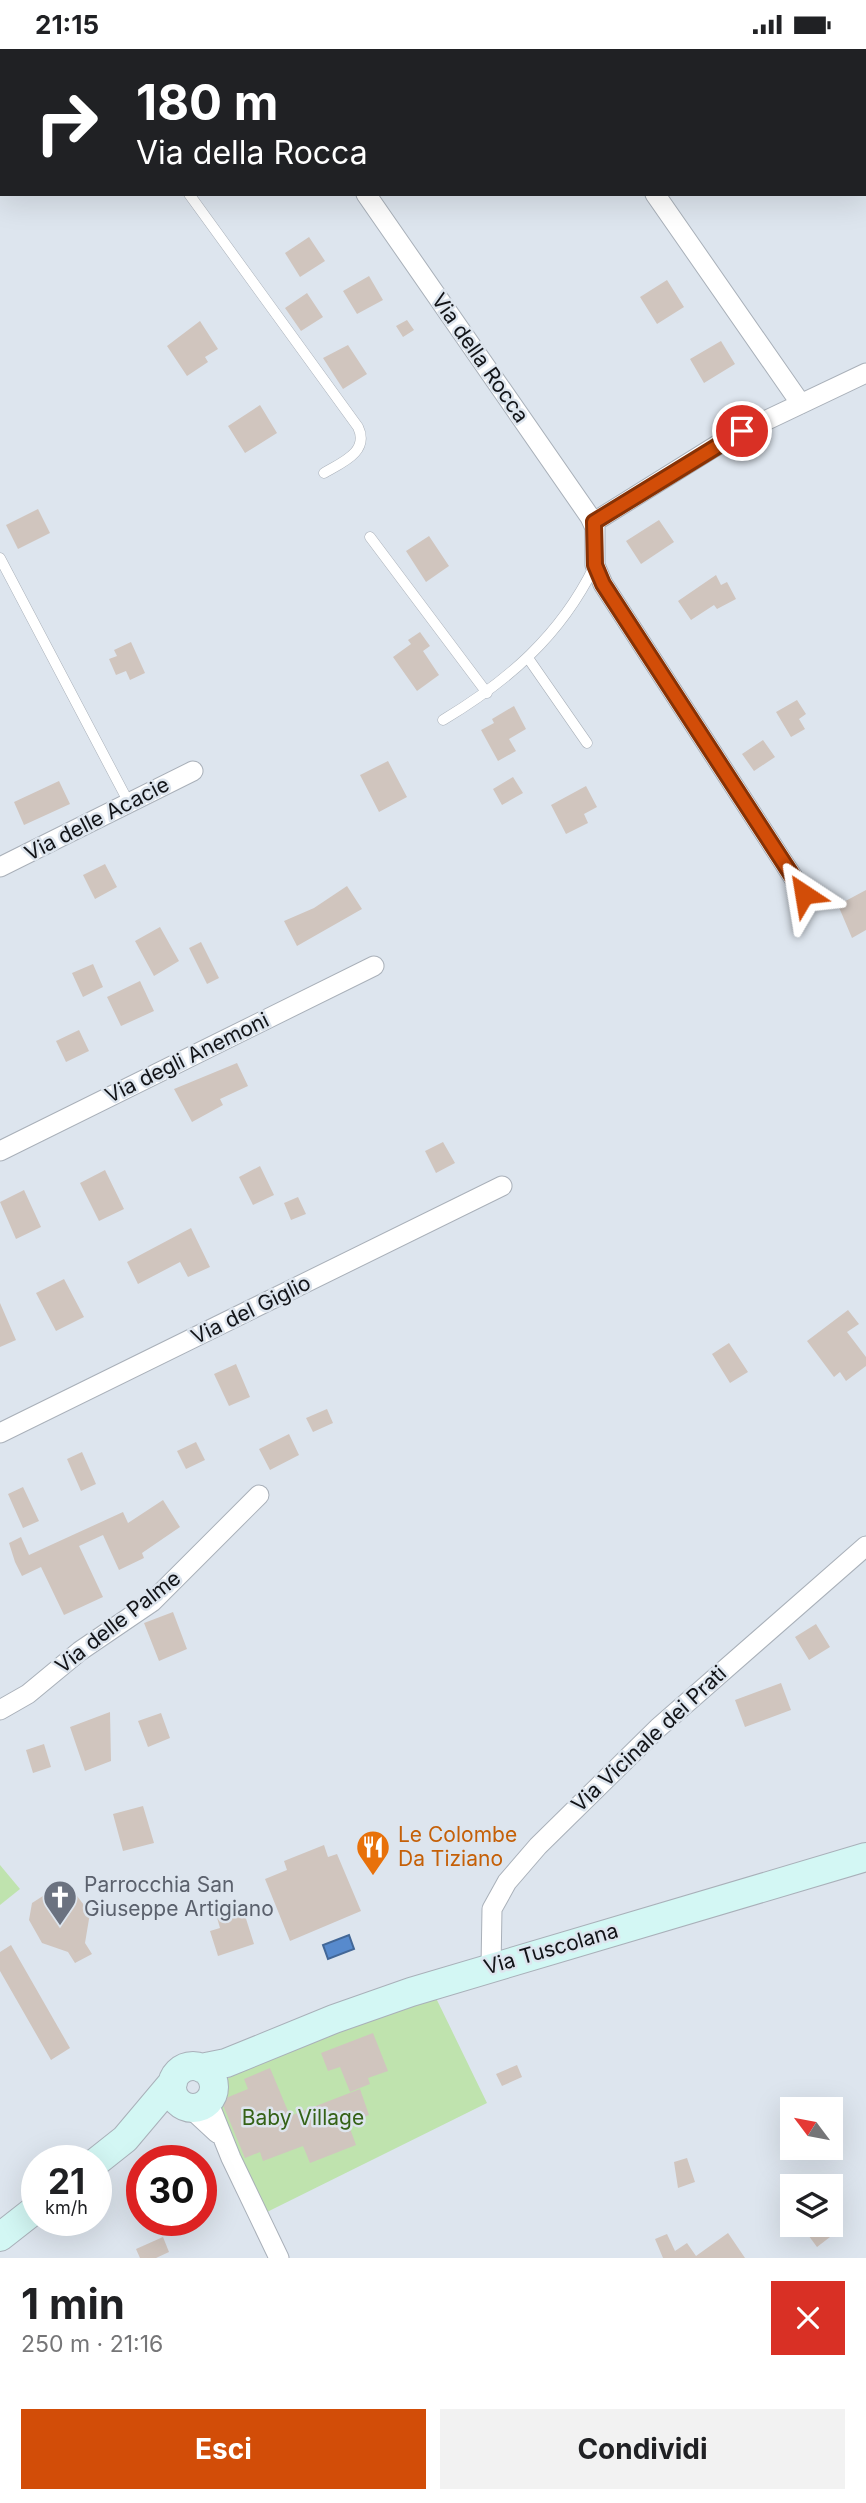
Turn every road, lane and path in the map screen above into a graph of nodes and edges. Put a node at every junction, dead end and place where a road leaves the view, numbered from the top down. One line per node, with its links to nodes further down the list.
1 (190, 196): 6 (lane)
2 (367, 196): 7 (street, Via della Rocca)
3 (656, 196): 5 (street)
4 (866, 373): 5 (street)
5 (801, 404): 7 (street)
6 (324, 473)
7 (594, 522): 10 (street)
8 (370, 537): 12 (lane)
9 (0, 558): 16 (lane)
10 (595, 565): 11 (lane); 18 (street)
11 (528, 658): 12 (lane); 14 (lane)
12 (486, 693): 13 (lane)
13 (443, 720)
14 (587, 743)
15 (193, 771): 16 (street, Via delle Acacie)
16 (129, 803): 17 (street, Via delle Acacie)
17 (4, 862)
18 (804, 894)
19 (374, 966): 20 (street, Via degli Anemoni)
20 (0, 1151)
21 (502, 1186): 22 (street, Via del Giglio)
22 (0, 1433)
23 (259, 1496): 25 (street, Via delle Palme)
24 (866, 1546): 27 (street, Via Vicinale dei Prati)
25 (0, 1710)
26 (866, 1857): 27 (main road, Via Tuscolana)
27 (491, 1967): 28 (main road, Via Tuscolana)
28 (203, 2092): 29 (main road, Via Tuscolana); 29 (main road, Via Tuscolana); 33 (street)
29 (125, 2140): 30 (main road, Via Tuscolana)
30 (112, 2150)
31 (21, 2221): 32 (main road)
32 (0, 2237)
33 (279, 2258)

